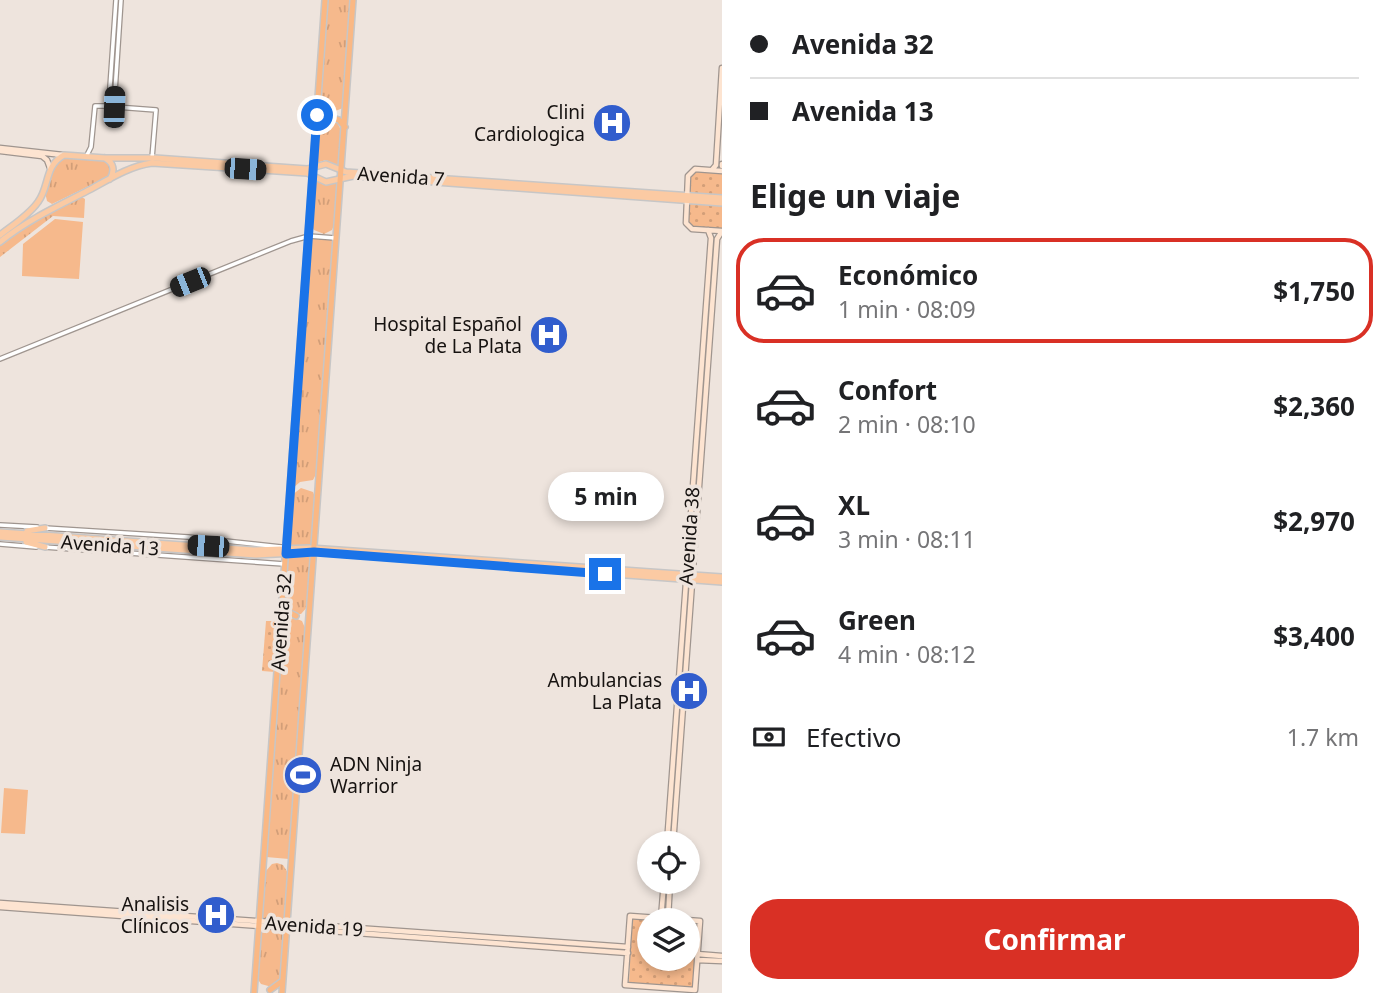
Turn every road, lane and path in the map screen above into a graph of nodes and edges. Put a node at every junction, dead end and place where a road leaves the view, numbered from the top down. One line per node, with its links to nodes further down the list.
1 (118, 0): 5 (street); 6 (street)
2 (325, 0): 18 (highway, Avenida 32)
3 (353, 0): 8 (highway, Avenida 32)
4 (722, 68): 17 (main road)
5 (103, 106): 6 (street); 11 (street)
6 (114, 107): 13 (street)
7 (329, 117): 8 (highway)
8 (345, 127): 16 (highway, Avenida 32)
9 (0, 150): 10 (main road, Avenida 7); 15 (main road, Avenida 7)
10 (64, 155): 11 (main road, Avenida 7); 15 (main road)
11 (86, 157): 12 (main road, Avenida 7)
12 (105, 158): 13 (main road, Avenida 7); 20 (main road)
13 (152, 158): 18 (main road, Avenida 7)
14 (722, 167): 17 (main road)
15 (50, 168): 21 (main road)
16 (342, 170): 18 (main road, Avenida 7); 19 (highway, Avenida 32); 22 (main road, Avenida 7)
17 (710, 170): 22 (main road)
18 (313, 172): 19 (main road, Avenida 7); 20 (main road, Avenida 7); 28 (highway, Avenida 32)
19 (341, 178): 22 (main road, Avenida 7); 29 (highway, Avenida 32)
20 (110, 179): 24 (main road, Avenida 7)
21 (43, 195): 24 (main road); 27 (main road)
22 (687, 198): 23 (main road, Avenida 7); 25 (main road)
23 (722, 201)
24 (57, 206): 30 (main road, Avenida 7)
25 (707, 230): 26 (main road); 42 (main road, Avenida 38)
26 (722, 231): 42 (main road, Avenida 38)
27 (0, 235)
28 (309, 236): 29 (street); 31 (street); 40 (highway, Avenida 32)
29 (337, 238): 39 (highway, Avenida 32)
30 (0, 242)
31 (0, 359)
32 (0, 525): 33 (street)
33 (45, 528): 35 (main road); 40 (street)
34 (0, 532): 35 (main road, Avenida 13)
35 (16, 536): 36 (main road, Avenida 13); 38 (main road); 40 (main road, Avenida 13)
36 (0, 537)
37 (0, 544): 38 (street)
38 (45, 547): 41 (street)
39 (314, 550): 40 (main road, Avenida 13); 42 (main road, Avenida 13); 51 (highway, Avenida 32)
40 (286, 551): 41 (highway, Avenida 32)
41 (285, 564): 44 (highway, Avenida 32)
42 (689, 577): 43 (main road, Avenida 13); 46 (main road, Avenida 38); 47 (main road, Avenida 38)
43 (722, 579)
44 (283, 605): 45 (highway); 50 (highway, Avenida 32)
45 (296, 616)
46 (668, 831)
47 (674, 831)
48 (0, 905): 50 (main road, Avenida 19)
49 (637, 916): 52 (main road)
50 (259, 925): 51 (main road, Avenida 19); 61 (highway, Avenida 32)
51 (287, 927): 52 (main road, Avenida 19); 58 (highway, Avenida 32)
52 (628, 950): 60 (main road)
53 (722, 956): 54 (main road)
54 (700, 957)
55 (700, 957): 56 (main road)
56 (722, 961)
57 (696, 971): 60 (main road)
58 (283, 979): 59 (highway); 62 (highway, Avenida 32)
59 (270, 990)
60 (660, 990)
61 (254, 993)
62 (282, 993)

